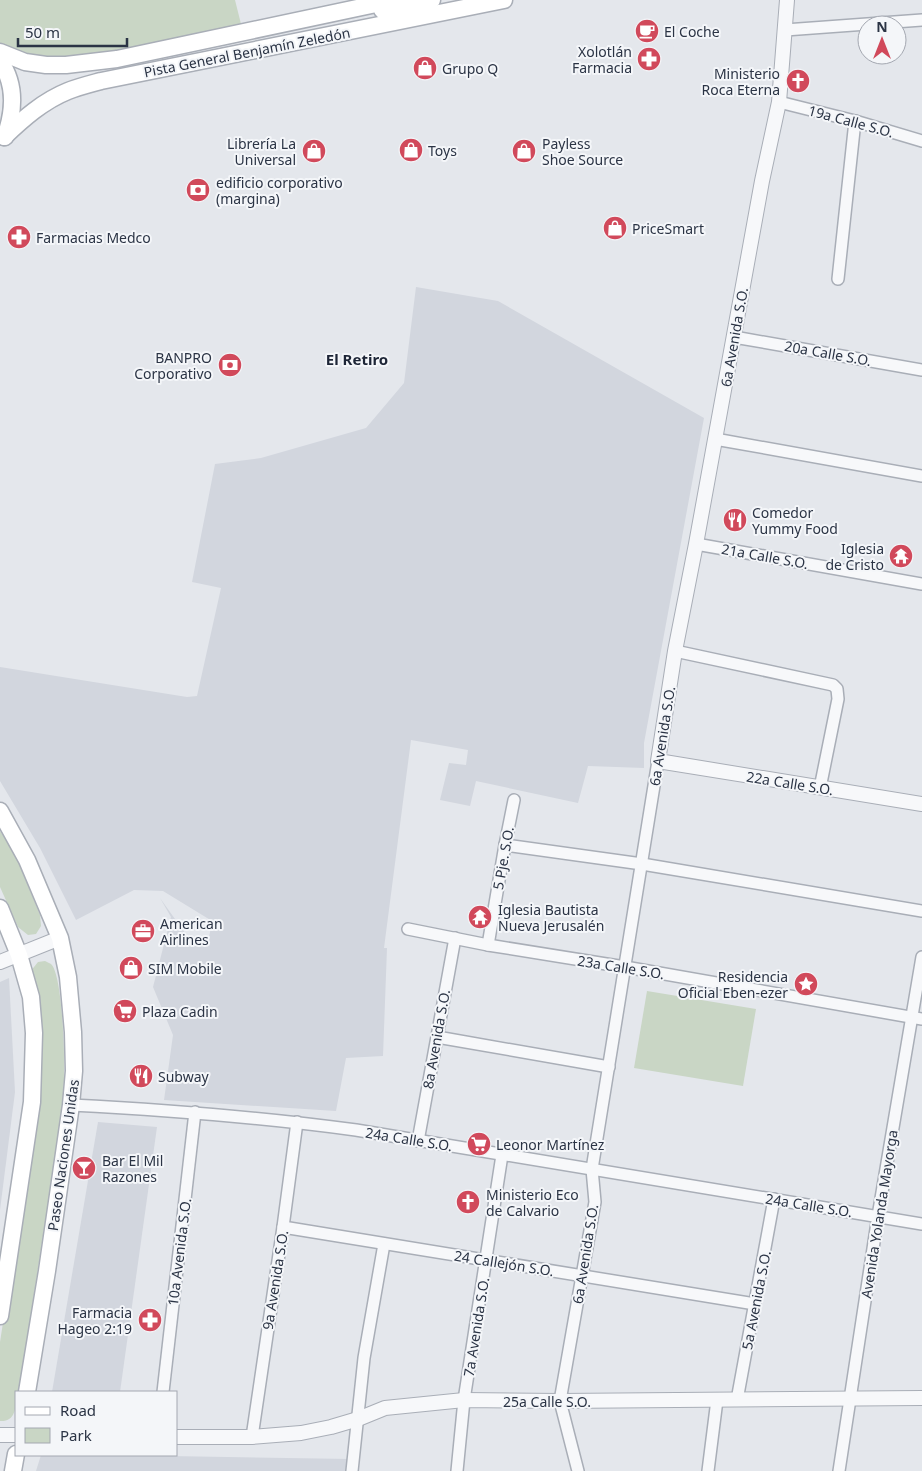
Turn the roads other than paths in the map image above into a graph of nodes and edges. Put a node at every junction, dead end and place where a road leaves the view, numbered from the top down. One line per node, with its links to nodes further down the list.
1 (395, 0): 5 (main road, Pista General Benjamín Zeledón)
2 (432, 0): 7 (main road)
3 (504, 0): 7 (main road, Pista General Benjamín Zeledón)
4 (787, 0): 8 (street, 6a Avenida S.O.)
5 (374, 2): 9 (main road, Pista General Benjamín Zeledón); 10 (main road)
6 (922, 20): 8 (street)
7 (363, 29): 10 (main road, Pista General Benjamín Zeledón)
8 (785, 30): 12 (street, 6a Avenida S.O.)
9 (0, 52)
10 (211, 59): 14 (main road, Pista General Benjamín Zeledón)
11 (0, 61): 14 (main road)
12 (779, 102): 13 (street, 19a Calle S.O.); 17 (street, 6a Avenida S.O.)
13 (854, 121): 15 (street, 19a Calle S.O.); 16 (street)
14 (2, 141)
15 (922, 141)
16 (838, 279)
17 (734, 337): 18 (street, 20a Calle S.O.); 19 (street, 6a Avenida S.O.)
18 (922, 370)
19 (716, 439): 20 (street); 21 (street, 6a Avenida S.O.)
20 (922, 476)
21 (696, 544): 22 (street, 21a Calle S.O.); 23 (street, 6a Avenida S.O.)
22 (922, 584)
23 (675, 651): 24 (street, 6a Avenida S.O.); 25 (street)
24 (658, 761): 25 (street, 22a Calle S.O.); 30 (street, 6a Avenida S.O.)
25 (820, 788): 27 (street, 22a Calle S.O.)
26 (514, 800): 29 (street, 5 Pje. S.O.)
27 (922, 804)
28 (0, 811): 34 (main road, Paseo Naciones Unidas)
29 (505, 845): 30 (street); 36 (street, 5 Pje. S.O.)
30 (642, 864): 32 (street); 40 (street, 6a Avenida S.O.)
31 (0, 908): 37 (main road)
32 (922, 911)
33 (408, 929): 35 (street, 23a Calle S.O.)
34 (60, 938): 37 (street); 44 (main road, Paseo Naciones Unidas)
35 (455, 938): 36 (street, 23a Calle S.O.); 42 (street, 8a Avenida S.O.)
36 (488, 945): 40 (street, 23a Calle S.O.)
37 (19, 955): 39 (street); 58 (main road)
38 (922, 957): 41 (street, Avenida Yolanda Mayorga)
39 (0, 962)
40 (625, 967): 41 (street, 23a Calle S.O.); 43 (street, 6a Avenida S.O.)
41 (917, 1018): 51 (street, Avenida Yolanda Mayorga)
42 (437, 1037): 43 (street); 47 (street, 8a Avenida S.O.)
43 (609, 1067): 49 (street, 6a Avenida S.O.)
44 (71, 1105): 45 (street, 24a Calle S.O.); 59 (main road, Paseo Naciones Unidas)
45 (195, 1112): 46 (street, 24a Calle S.O.); 60 (street, 10a Avenida S.O.)
46 (297, 1122): 47 (street, 24a Calle S.O.); 53 (street, 9a Avenida S.O.)
47 (418, 1140): 48 (street, 24a Calle S.O.)
48 (502, 1154): 49 (street, 24a Calle S.O.); 55 (street, 7a Avenida S.O.)
49 (592, 1169): 50 (street, 24a Calle S.O.); 56 (street, 6a Avenida S.O.)
50 (774, 1199): 51 (street, 24a Calle S.O.); 57 (street, 5a Avenida S.O.)
51 (878, 1216): 52 (street, 24a Calle S.O.); 62 (street, Avenida Yolanda Mayorga)
52 (922, 1224)
53 (283, 1227): 54 (street, 24 Callejón S.O.); 71 (street, 9a Avenida S.O.)
54 (384, 1244): 55 (street, 24 Callejón S.O.); 67 (street)
55 (486, 1260): 56 (street, 24 Callejón S.O.); 63 (street, 7a Avenida S.O.)
56 (582, 1276): 57 (street, 24 Callejón S.O.); 66 (street, 6a Avenida S.O.)
57 (755, 1304): 65 (street, 5a Avenida S.O.)
58 (0, 1316)
59 (27, 1391)
60 (162, 1391)
61 (922, 1398): 62 (street, 25a Calle S.O.)
62 (850, 1399): 65 (street, 25a Calle S.O.); 78 (street, Avenida Yolanda Mayorga)
63 (464, 1400): 66 (street, 25a Calle S.O.); 67 (street, 25a Calle S.O.); 75 (street, 7a Avenida S.O.)
64 (717, 1400): 65 (street, 25a Calle S.O.); 66 (street, 25a Calle S.O.); 77 (street)
65 (737, 1400)
66 (560, 1401): 76 (street, 6a Avenida S.O.)
67 (358, 1419): 71 (street, 25a Calle S.O.); 74 (street)
68 (0, 1435): 69 (street)
69 (15, 1435)
70 (178, 1437): 71 (street, 25a Calle S.O.)
71 (252, 1437)
72 (16, 1456): 73 (main road)
73 (13, 1471)
74 (352, 1471)
75 (457, 1471)
76 (578, 1471)
77 (708, 1471)
78 (839, 1471)

